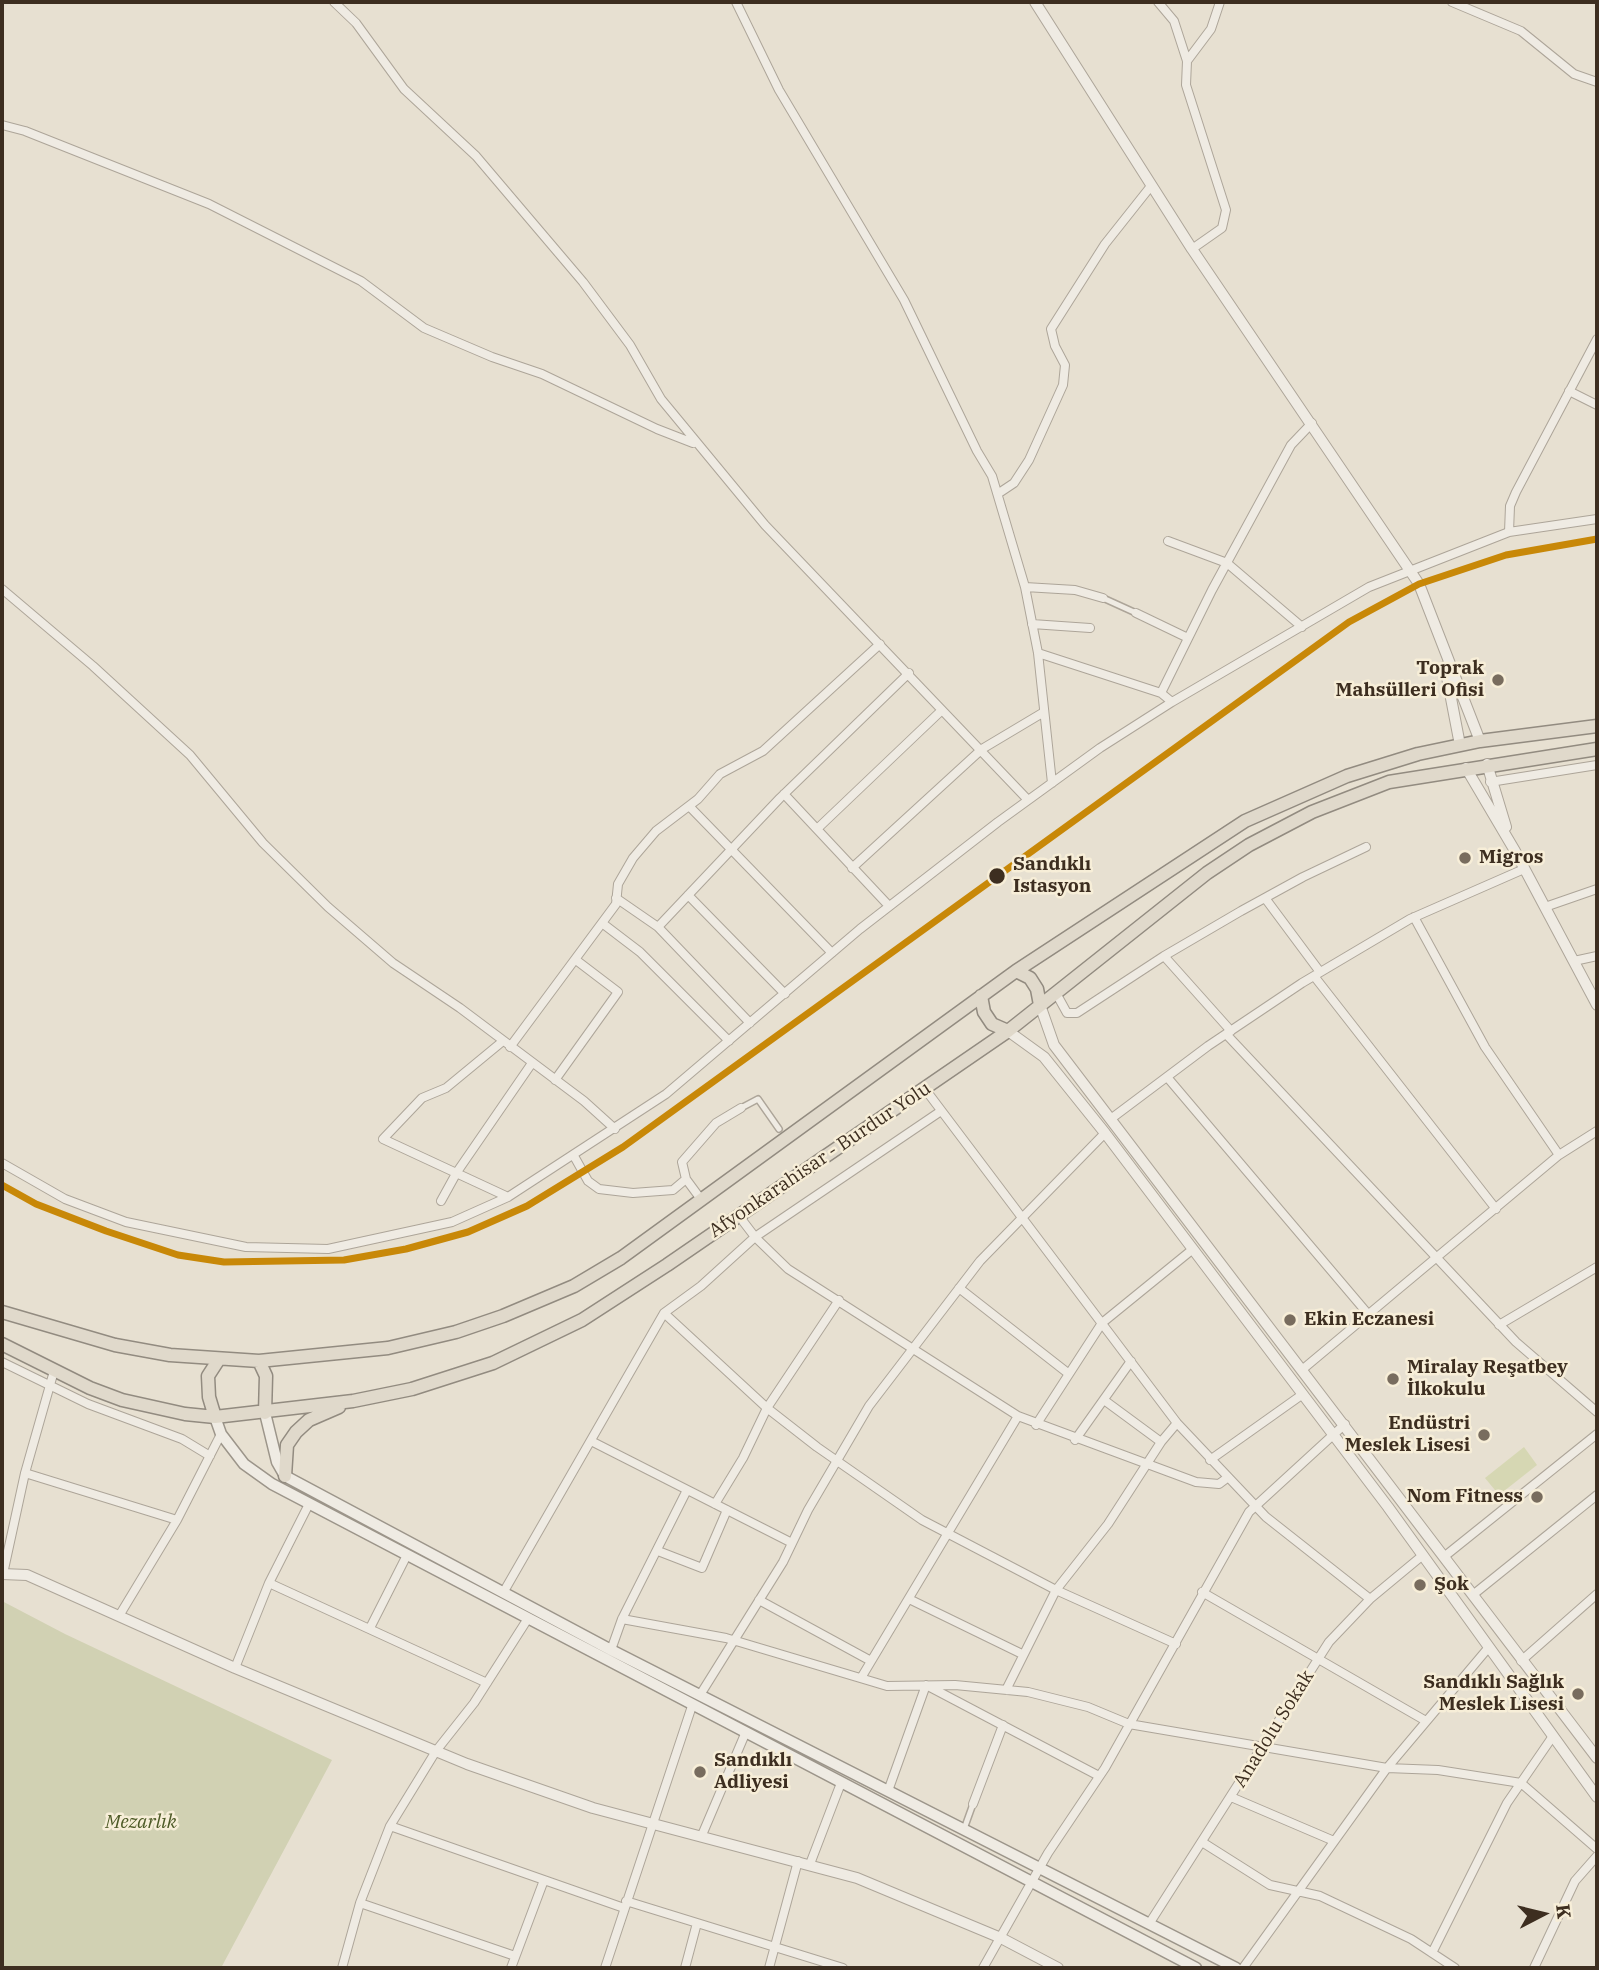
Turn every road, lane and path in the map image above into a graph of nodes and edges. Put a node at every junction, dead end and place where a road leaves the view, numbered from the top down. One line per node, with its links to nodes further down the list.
1 (334, 2): 16 (street)
2 (736, 2): 17 (street)
3 (1035, 2): 10 (street)
4 (1158, 2): 7 (street)
5 (1220, 2): 7 (street)
6 (1452, 2): 8 (street)
7 (1187, 61): 11 (street)
8 (1597, 82)
9 (2, 125): 16 (street)
10 (1151, 186): 11 (street); 17 (street)
11 (1192, 249): 15 (street)
12 (1597, 339): 13 (street)
13 (1569, 391): 14 (street); 19 (street)
14 (1597, 405)
15 (1312, 423): 21 (street); 22 (street)
16 (696, 444): 32 (street)
17 (999, 493): 23 (street)
18 (1597, 519): 19 (street)
19 (1509, 532): 22 (street)
20 (1168, 541): 21 (street)
21 (1227, 563): 28 (street); 30 (street)
22 (1410, 569): 28 (street); 31 (street)
23 (1025, 587): 25 (street); 27 (street)
24 (2, 589): 83 (street)
25 (1103, 598): 26 (street)
26 (1136, 613): 30 (street)
27 (1032, 624): 29 (street); 33 (street)
28 (1302, 627): 36 (street)
29 (1090, 628)
30 (1188, 638): 35 (street)
31 (1440, 642): 40 (street); 41 (street)
32 (880, 644): 34 (street); 51 (street)
33 (1038, 653): 35 (street); 38 (street)
34 (909, 673): 37 (street); 49 (street)
35 (1161, 693): 36 (street)
36 (1172, 702): 48 (street)
37 (942, 709): 42 (street); 52 (street)
38 (1044, 712): 42 (street); 48 (street)
39 (1597, 726): 40 (highway, Afyonkarahisar - Burdur Yolu)
40 (1480, 741): 41 (highway, Afyonkarahisar - Burdur Yolu); 44 (highway)
41 (1460, 745): 46 (highway); 72 (highway, Afyonkarahisar - Burdur Yolu)
42 (982, 749): 50 (street); 56 (street)
43 (1597, 749): 44 (highway, Afyonkarahisar - Burdur Yolu)
44 (1487, 764): 46 (highway, Afyonkarahisar - Burdur Yolu); 47 (street)
45 (1597, 765): 47 (street)
46 (1466, 768): 55 (street); 74 (highway, Afyonkarahisar - Burdur Yolu)
47 (1490, 782): 55 (street)
48 (1052, 783): 50 (street)
49 (784, 794): 52 (street); 54 (street)
50 (1028, 800): 62 (street)
51 (690, 806): 54 (street); 60 (street)
52 (817, 829): 56 (street)
53 (1366, 847): 61 (street)
54 (733, 848): 59 (street); 67 (street)
55 (1515, 851): 57 (street)
56 (852, 868): 62 (street)
57 (1524, 869): 63 (street); 64 (street)
58 (1597, 889): 63 (street)
59 (688, 895): 66 (street); 75 (street)
60 (616, 898): 65 (street); 66 (street)
61 (1265, 898): 68 (street); 73 (street)
62 (889, 906): 67 (street)
63 (1545, 907): 71 (street)
64 (1414, 917): 73 (street); 95 (street)
65 (602, 923): 70 (street); 82 (street)
66 (658, 927): 79 (street)
67 (832, 953): 75 (street)
68 (1164, 956): 74 (street); 81 (street)
69 (1597, 956): 71 (street)
70 (576, 960): 83 (street); 86 (street)
71 (1574, 961): 78 (street)
72 (1016, 971): 76 (highway, Afyonkarahisar - Burdur Yolu); 77 (highway)
73 (1317, 974): 81 (street); 103 (street)
74 (1056, 993): 77 (highway, Afyonkarahisar - Burdur Yolu)
75 (785, 994): 79 (street)
76 (981, 996): 80 (highway); 101 (highway, Afyonkarahisar - Burdur Yolu)
77 (1040, 1005): 80 (highway, Afyonkarahisar - Burdur Yolu); 90 (street)
78 (1597, 1005)
79 (750, 1024): 82 (street)
80 (1008, 1031): 87 (highway, Afyonkarahisar - Burdur Yolu); 94 (street)
81 (1228, 1032): 85 (street); 108 (street)
82 (729, 1041): 91 (street)
83 (507, 1044): 84 (street); 98 (street)
84 (533, 1063): 86 (street); 98 (street)
85 (1167, 1077): 90 (street); 114 (street)
86 (555, 1080): 91 (street)
87 (925, 1089): 89 (street); 104 (highway, Afyonkarahisar - Burdur Yolu)
88 (741, 1108): 92 (street); 99 (street)
89 (941, 1111): 105 (street); 106 (street)
90 (1112, 1118): 123 (street)
91 (615, 1129): 96 (street)
92 (779, 1129)
93 (1597, 1131): 95 (street)
94 (1105, 1133): 105 (street); 107 (street)
95 (1559, 1155): 103 (street)
96 (573, 1156): 99 (street); 100 (street)
97 (2, 1163): 100 (street)
98 (457, 1172): 100 (street); 102 (street)
99 (686, 1179): 101 (street)
100 (508, 1197)
101 (700, 1198): 120 (highway, Afyonkarahisar - Burdur Yolu)
102 (441, 1200)
103 (1496, 1209): 108 (street)
104 (738, 1216): 106 (street); 129 (highway, Afyonkarahisar - Burdur Yolu)
105 (1023, 1220): 110 (street); 115 (street)
106 (755, 1237): 111 (street); 113 (street)
107 (1193, 1249): 115 (street); 127 (street)
108 (1436, 1258): 114 (street); 116 (street)
109 (1597, 1267): 116 (street)
110 (959, 1288): 118 (street); 125 (street)
111 (839, 1300): 118 (street); 130 (street)
112 (2, 1312): 119 (highway, Afyonkarahisar - Burdur Yolu)
113 (664, 1313): 130 (street); 142 (street)
114 (1368, 1314): 123 (street)
115 (1102, 1323): 121 (street); 125 (street)
116 (1499, 1325): 131 (street)
117 (2, 1343): 124 (highway, Afyonkarahisar - Burdur Yolu)
118 (912, 1350): 133 (street); 146 (street)
119 (219, 1359): 120 (highway, Afyonkarahisar - Burdur Yolu); 134 (highway)
120 (259, 1361): 132 (highway)
121 (1131, 1361): 128 (street); 135 (street)
122 (2, 1362): 126 (street)
123 (1303, 1369): 137 (street)
124 (54, 1371): 126 (street); 134 (highway, Afyonkarahisar - Burdur Yolu)
125 (1069, 1374): 136 (street)
126 (49, 1385): 144 (street); 148 (street)
127 (1303, 1394): 139 (street); 145 (street)
128 (1104, 1400): 141 (street); 143 (street)
129 (353, 1401): 132 (highway, Afyonkarahisar - Burdur Yolu); 149 (highway)
130 (767, 1408): 146 (street); 154 (street)
131 (1597, 1412)
132 (265, 1413): 134 (highway, Afyonkarahisar - Burdur Yolu); 149 (main road)
133 (1018, 1416): 136 (street); 158 (street)
134 (215, 1417): 138 (main road)
135 (1178, 1423): 143 (street); 145 (street)
136 (1036, 1424): 141 (street)
137 (1345, 1424): 139 (street); 162 (street)
138 (221, 1434): 144 (street); 153 (main road)
139 (1333, 1434): 155 (street); 161 (street)
140 (1597, 1434): 162 (street)
141 (1075, 1440): 147 (street)
142 (591, 1441): 151 (street); 168 (street)
143 (1161, 1442): 147 (street)
144 (210, 1456): 157 (street)
145 (1210, 1460): 150 (street)
146 (837, 1462): 158 (street); 159 (street)
147 (1147, 1463): 150 (street); 166 (street)
148 (25, 1473): 157 (street); 164 (street)
149 (285, 1476): 168 (main road)
150 (1227, 1478): 155 (street)
151 (687, 1490): 154 (street); 160 (street)
152 (1597, 1495): 169 (street)
153 (309, 1504): 163 (main road); 165 (street)
154 (715, 1504): 156 (street)
155 (1256, 1504): 167 (street); 172 (street)
156 (727, 1510): 159 (street); 160 (street)
157 (177, 1520): 174 (street)
158 (949, 1534): 166 (street); 171 (street)
159 (792, 1543): 173 (street)
160 (658, 1551): 175 (street)
161 (1423, 1555): 172 (street, Anadolu Sokak); 180 (street)
162 (1445, 1556): 169 (street)
163 (406, 1557): 176 (main road); 177 (street)
164 (2, 1574): 174 (street)
165 (269, 1583): 177 (street); 186 (street)
166 (1056, 1590): 179 (street); 182 (street)
167 (1202, 1592): 179 (street); 183 (street)
168 (503, 1593): 181 (main road)
169 (1474, 1594): 185 (street)
170 (1597, 1594): 185 (street)
171 (909, 1599): 182 (street); 184 (street)
172 (1370, 1599): 183 (street, Anadolu Sokak)
173 (759, 1600): 178 (street); 184 (street)
174 (119, 1616): 186 (street)
175 (622, 1619): 178 (street); 181 (street)
176 (527, 1620): 188 (street); 192 (main road)
177 (370, 1628): 188 (street)
178 (736, 1640): 187 (street); 191 (street)
179 (1176, 1644): 194 (street)
180 (1489, 1647): 193 (street); 197 (street)
181 (611, 1650): 191 (main road)
182 (1022, 1654): 190 (street)
183 (1318, 1659): 193 (street); 198 (street, Anadolu Sokak)
184 (872, 1661): 187 (street)
185 (1521, 1661): 200 (street)
186 (235, 1668): 199 (street)
187 (861, 1678): 189 (street)
188 (487, 1683): 199 (street)
189 (926, 1685): 190 (street); 195 (street); 205 (street)
190 (1006, 1690): 194 (street)
191 (700, 1695): 205 (main road)
192 (692, 1706): 196 (main road); 209 (street)
193 (1426, 1721): 201 (street)
194 (1129, 1724): 198 (street); 202 (street)
195 (1003, 1725): 202 (street); 208 (street)
196 (745, 1734): 203 (main road); 212 (street)
197 (1553, 1736): 204 (street); 207 (street)
198 (1260, 1746): 201 (street); 206 (street, Anadolu Sokak)
199 (436, 1751): 209 (street); 210 (street)
200 (1597, 1758)
201 (1387, 1768): 204 (street); 213 (street)
202 (1099, 1776): 219 (street)
203 (841, 1783): 218 (street); 221 (main road)
204 (1521, 1783): 215 (street); 229 (street)
205 (888, 1791): 211 (main road)
206 (1231, 1797): 213 (street); 214 (street, Anadolu Sokak)
207 (1597, 1797)
208 (973, 1804): 211 (street)
209 (651, 1822): 212 (street); 224 (street)
210 (390, 1826): 220 (street); 223 (street)
211 (964, 1829): 219 (main road)
212 (702, 1835): 217 (street)
213 (1334, 1841): 222 (street)
214 (1202, 1842): 222 (street); 226 (street, Anadolu Sokak)
215 (1597, 1849)
216 (1597, 1856): 243 (street)
217 (798, 1861): 218 (street); 228 (street)
218 (810, 1864): 227 (street)
219 (1040, 1868): 221 (street); 226 (main road)
220 (544, 1880): 224 (street); 230 (street)
221 (1032, 1884): 227 (street); 231 (main road)
222 (1301, 1891): 229 (street); 241 (street)
223 (360, 1903): 230 (street); 232 (street)
224 (625, 1904): 225 (street); 234 (street)
225 (697, 1923): 228 (street); 235 (street)
226 (1149, 1924): 240 (main road)
227 (1001, 1938): 238 (street); 239 (street)
228 (774, 1948): 236 (street); 237 (street)
229 (1432, 1953): 242 (street)
230 (515, 1956): 233 (street)
231 (1189, 1966)
232 (342, 1968)
233 (511, 1968)
234 (605, 1968)
235 (685, 1968)
236 (769, 1968)
237 (843, 1968)
238 (984, 1968)
239 (1058, 1968)
240 (1236, 1968)
241 (1243, 1968)
242 (1455, 1968)
243 (1534, 1968)

